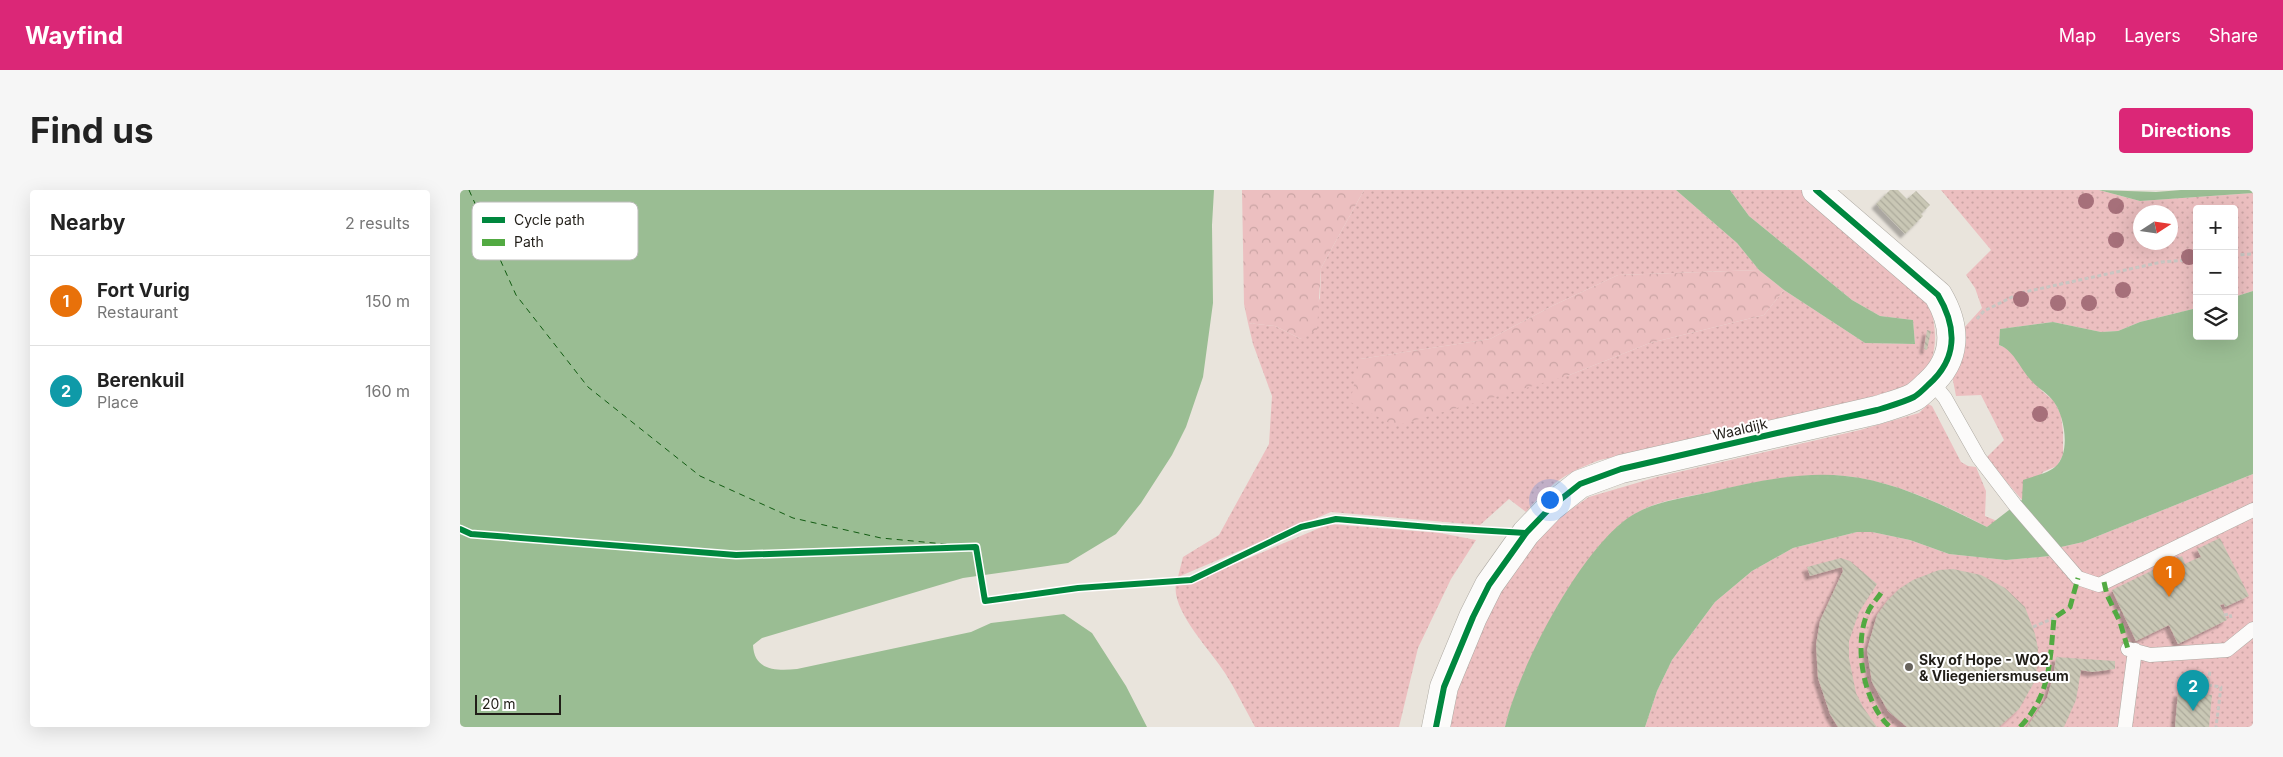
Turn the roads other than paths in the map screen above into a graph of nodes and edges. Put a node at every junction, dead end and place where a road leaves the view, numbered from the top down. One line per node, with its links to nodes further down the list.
1 (1816, 190): 2 (street, Waaldijk)
2 (1932, 382): 3 (lane); 5 (street, Waaldijk)
3 (2253, 510)
4 (2253, 629): 6 (lane)
5 (1436, 727)
6 (2125, 727)

